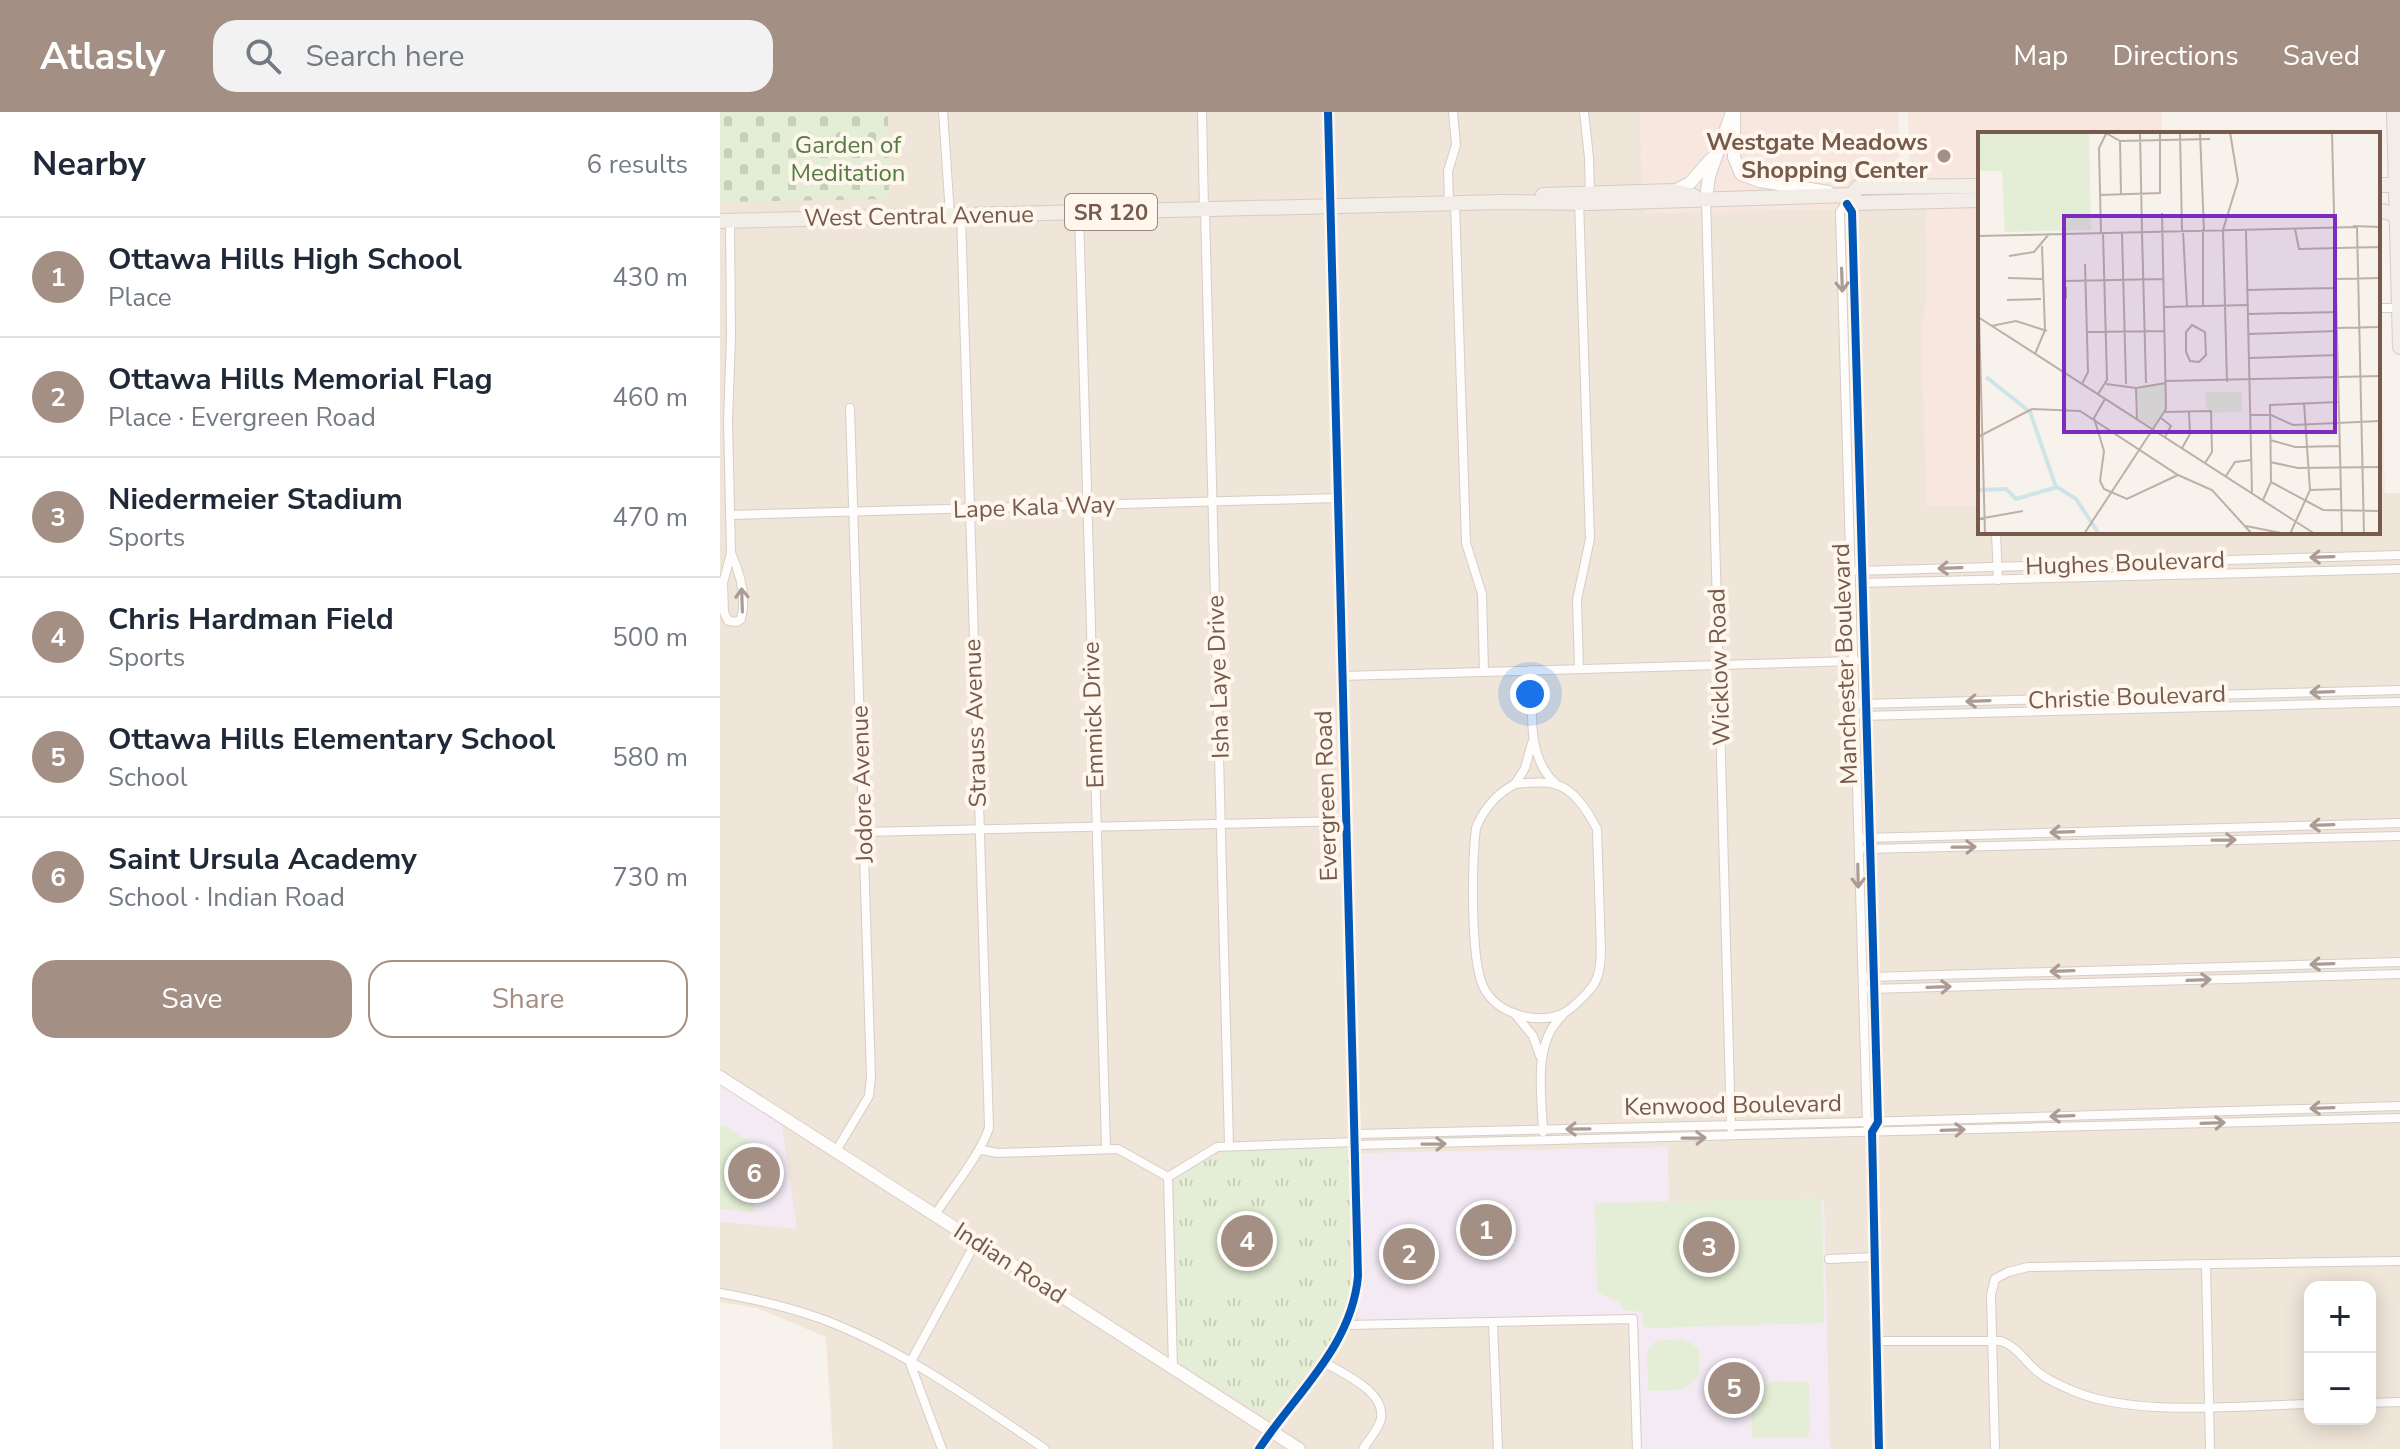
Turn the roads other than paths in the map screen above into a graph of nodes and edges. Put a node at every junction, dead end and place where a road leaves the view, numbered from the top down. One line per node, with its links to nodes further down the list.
1 (943, 112): 23 (street, Strauss Avenue)
2 (1202, 112): 20 (street, Isha Laye Drive)
3 (1328, 112): 19 (street, Evergreen Road)
4 (1453, 112): 18 (street)
5 (1584, 112): 13 (street)
6 (1733, 112): 8 (street); 14 (street)
7 (2394, 112): 9 (main road)
8 (1717, 150): 11 (street); 15 (street)
9 (2399, 185): 24 (main road)
10 (1978, 186): 14 (main road, West Central Avenue / SR 120)
11 (1674, 191): 13 (main road, West Central Avenue / SR 120); 15 (main road, West Central Avenue / SR 120)
12 (1978, 193): 17 (main road)
13 (1585, 198): 15 (main road, West Central Avenue / SR 120); 18 (main road, West Central Avenue / SR 120); 48 (street)
14 (1849, 198): 15 (main road, West Central Avenue / SR 120); 17 (main road, West Central Avenue); 40 (street, Manchester Boulevard, one-way to 40); 41 (street, Manchester Boulevard)
15 (1706, 199): 47 (street, Wicklow Road)
16 (1978, 200): 17 (main road, West Central Avenue)
17 (1929, 201)
18 (1452, 203): 19 (main road, West Central Avenue / SR 120); 50 (street)
19 (1330, 206): 20 (main road, West Central Avenue / SR 120); 29 (street, Evergreen Road)
20 (1204, 210): 22 (main road, West Central Avenue / SR 120); 30 (street, Isha Laye Drive)
21 (2380, 211): 24 (main road)
22 (1079, 212): 23 (main road, West Central Avenue / SR 120); 31 (street, Emmick Drive)
23 (955, 215): 25 (main road, West Central Avenue / SR 120); 32 (street, Strauss Avenue)
24 (2397, 215): 26 (main road)
25 (725, 220): 34 (street)
26 (2399, 308): 27 (main road)
27 (2400, 347)
28 (850, 408): 33 (street, Jodore Avenue)
29 (1338, 498): 30 (street, Lape Kala Way); 51 (street, Evergreen Road)
30 (1213, 503): 31 (street, Lape Kala Way); 63 (street, Isha Laye Drive)
31 (1086, 505): 32 (street, Lape Kala Way); 64 (street, Emmick Drive)
32 (971, 510): 33 (street, Lape Kala Way); 65 (street, Strauss Avenue)
33 (853, 512): 34 (street, Lape Kala Way); 66 (street, Jodore Avenue)
34 (730, 515): 36 (street)
35 (1996, 534): 38 (street)
36 (731, 553): 36 (street, one-way to 36)
37 (2400, 555): 38 (street, Hughes Boulevard, one-way to 38)
38 (1997, 566): 41 (street, Hughes Boulevard, one-way to 41); 42 (street)
39 (2400, 569): 42 (street, Hughes Boulevard)
40 (1851, 571): 41 (street, Hughes Boulevard); 43 (street, Manchester Boulevard)
41 (1862, 571): 44 (street, Manchester Boulevard)
42 (1998, 580): 44 (street, Hughes Boulevard)
43 (1851, 583): 44 (street, Hughes Boulevard); 45 (street, Manchester Boulevard)
44 (1862, 583): 46 (street, Manchester Boulevard)
45 (1853, 661): 46 (street); 47 (street); 55 (street, Manchester Boulevard)
46 (1864, 661): 54 (street, Manchester Boulevard)
47 (1719, 665): 48 (street); 86 (street, Wicklow Road)
48 (1579, 669): 49 (street)
49 (1532, 670): 50 (street); 58 (street)
50 (1484, 672): 51 (street)
51 (1342, 676): 61 (street, Evergreen Road)
52 (2400, 690): 54 (street, Christie Boulevard, one-way to 54)
53 (2400, 702): 56 (street, Christie Boulevard)
54 (1866, 704): 55 (street, Christie Boulevard); 56 (street, Manchester Boulevard)
55 (1854, 705): 57 (street, Manchester Boulevard)
56 (1866, 716): 57 (street, Christie Boulevard); 69 (street, Manchester Boulevard)
57 (1854, 717): 68 (street, Manchester Boulevard)
58 (1533, 738): 59 (street); 60 (street)
59 (1515, 784): 60 (street); 79 (street)
60 (1555, 784): 78 (street)
61 (1348, 821): 63 (street); 90 (street, Evergreen Road)
62 (2400, 823): 69 (street, one-way to 69)
63 (1222, 825): 64 (street); 92 (street, Isha Laye Drive)
64 (1097, 826): 65 (street); 93 (street, Emmick Drive)
65 (979, 830): 66 (street); 94 (street, Strauss Avenue)
66 (864, 832): 95 (street, Jodore Avenue)
67 (2400, 836): 70 (street, one-way to 67)
68 (1857, 838): 69 (street); 71 (street, Manchester Boulevard)
69 (1870, 838): 70 (street, Manchester Boulevard)
70 (1870, 849): 71 (street); 75 (street, Manchester Boulevard)
71 (1858, 850): 74 (street, Manchester Boulevard, one-way to 74)
72 (2400, 962): 75 (street, one-way to 75)
73 (2400, 974): 77 (street, one-way to 73)
74 (1861, 977): 75 (street); 76 (street, Manchester Boulevard)
75 (1873, 977): 77 (street, Manchester Boulevard)
76 (1861, 989): 77 (street); 84 (street, Manchester Boulevard)
77 (1873, 989): 85 (street, Manchester Boulevard)
78 (1566, 1013): 79 (street); 80 (street)
79 (1515, 1014): 80 (street)
80 (1542, 1061): 87 (street)
81 (720, 1077): 95 (street, Indian Road)
82 (2400, 1106): 85 (street, Kenwood Boulevard, one-way to 85)
83 (2400, 1118): 88 (street, Kenwood Boulevard, one-way to 83)
84 (1865, 1122): 85 (street, Kenwood Boulevard); 86 (street, Kenwood Boulevard); 88 (street)
85 (1878, 1122): 88 (street)
86 (1731, 1125): 87 (street, Kenwood Boulevard, one-way to 87); 89 (street, Wicklow Road)
87 (1543, 1129): 90 (street, Kenwood Boulevard); 91 (street)
88 (1872, 1132): 89 (street, Kenwood Boulevard); 99 (street)
89 (1731, 1136): 91 (street, Kenwood Boulevard, one-way to 89)
90 (1356, 1140): 91 (street, Kenwood Boulevard, one-way to 91); 92 (street); 105 (street, Evergreen Road)
91 (1544, 1141)
92 (1229, 1145): 96 (street)
93 (1106, 1148): 94 (street); 96 (street)
94 (981, 1150): 97 (street, Strauss Avenue)
95 (836, 1151): 97 (street, Indian Road)
96 (1168, 1177): 110 (street)
97 (935, 1215): 98 (street, Indian Road)
98 (976, 1242): 109 (street); 110 (street, Indian Road)
99 (1875, 1257): 100 (street); 107 (street)
100 (1829, 1259)
101 (2400, 1261): 102 (street)
102 (2206, 1266): 106 (street); 114 (street)
103 (720, 1293): 109 (street)
104 (1493, 1323): 105 (street); 121 (street); 122 (street)
105 (1348, 1325): 108 (street, Evergreen Road)
106 (1993, 1340): 107 (street); 114 (street); 124 (street)
107 (1877, 1341): 123 (street)
108 (1324, 1362): 115 (street, Evergreen Road); 120 (street)
109 (910, 1363): 116 (street); 117 (street)
110 (1173, 1367): 115 (street, Indian Road)
111 (2400, 1402): 112 (street)
112 (2376, 1403)
113 (2304, 1404): 114 (street)
114 (2209, 1406): 125 (street)
115 (1271, 1431): 118 (street, Evergreen Road); 119 (street, Indian Road)
116 (942, 1449)
117 (1045, 1449)
118 (1259, 1449)
119 (1299, 1449)
120 (1363, 1449)
121 (1498, 1449)
122 (1637, 1449)
123 (1879, 1449)
124 (1995, 1449)
125 (2210, 1449)

